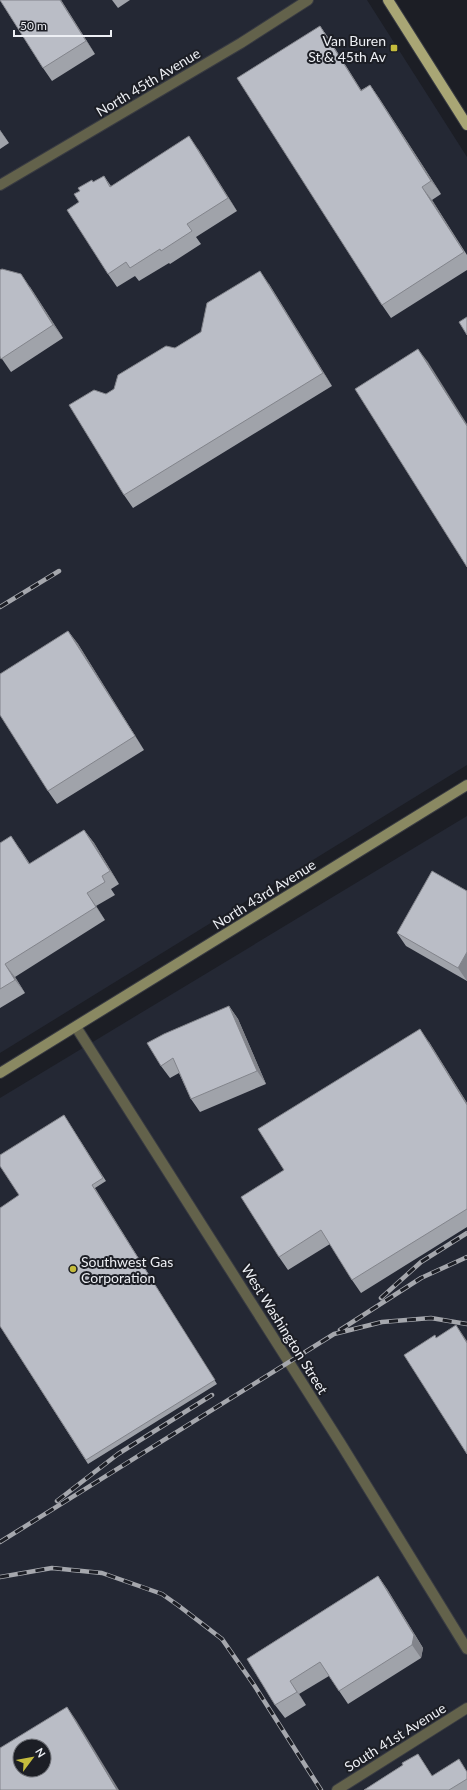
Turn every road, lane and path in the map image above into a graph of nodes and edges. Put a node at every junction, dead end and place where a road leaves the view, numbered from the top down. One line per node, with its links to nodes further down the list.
1 (308, 0): 4 (street, North 45th Avenue)
2 (388, 0): 3 (main road)
3 (467, 125)
4 (0, 185)
5 (467, 785): 6 (main road, North 43rd Avenue)
6 (76, 1027): 7 (main road, North 43rd Avenue); 8 (street, West Washington Street)
7 (0, 1073)
8 (467, 1649)
9 (467, 1708): 10 (street, South 41st Avenue)
10 (337, 1790)

